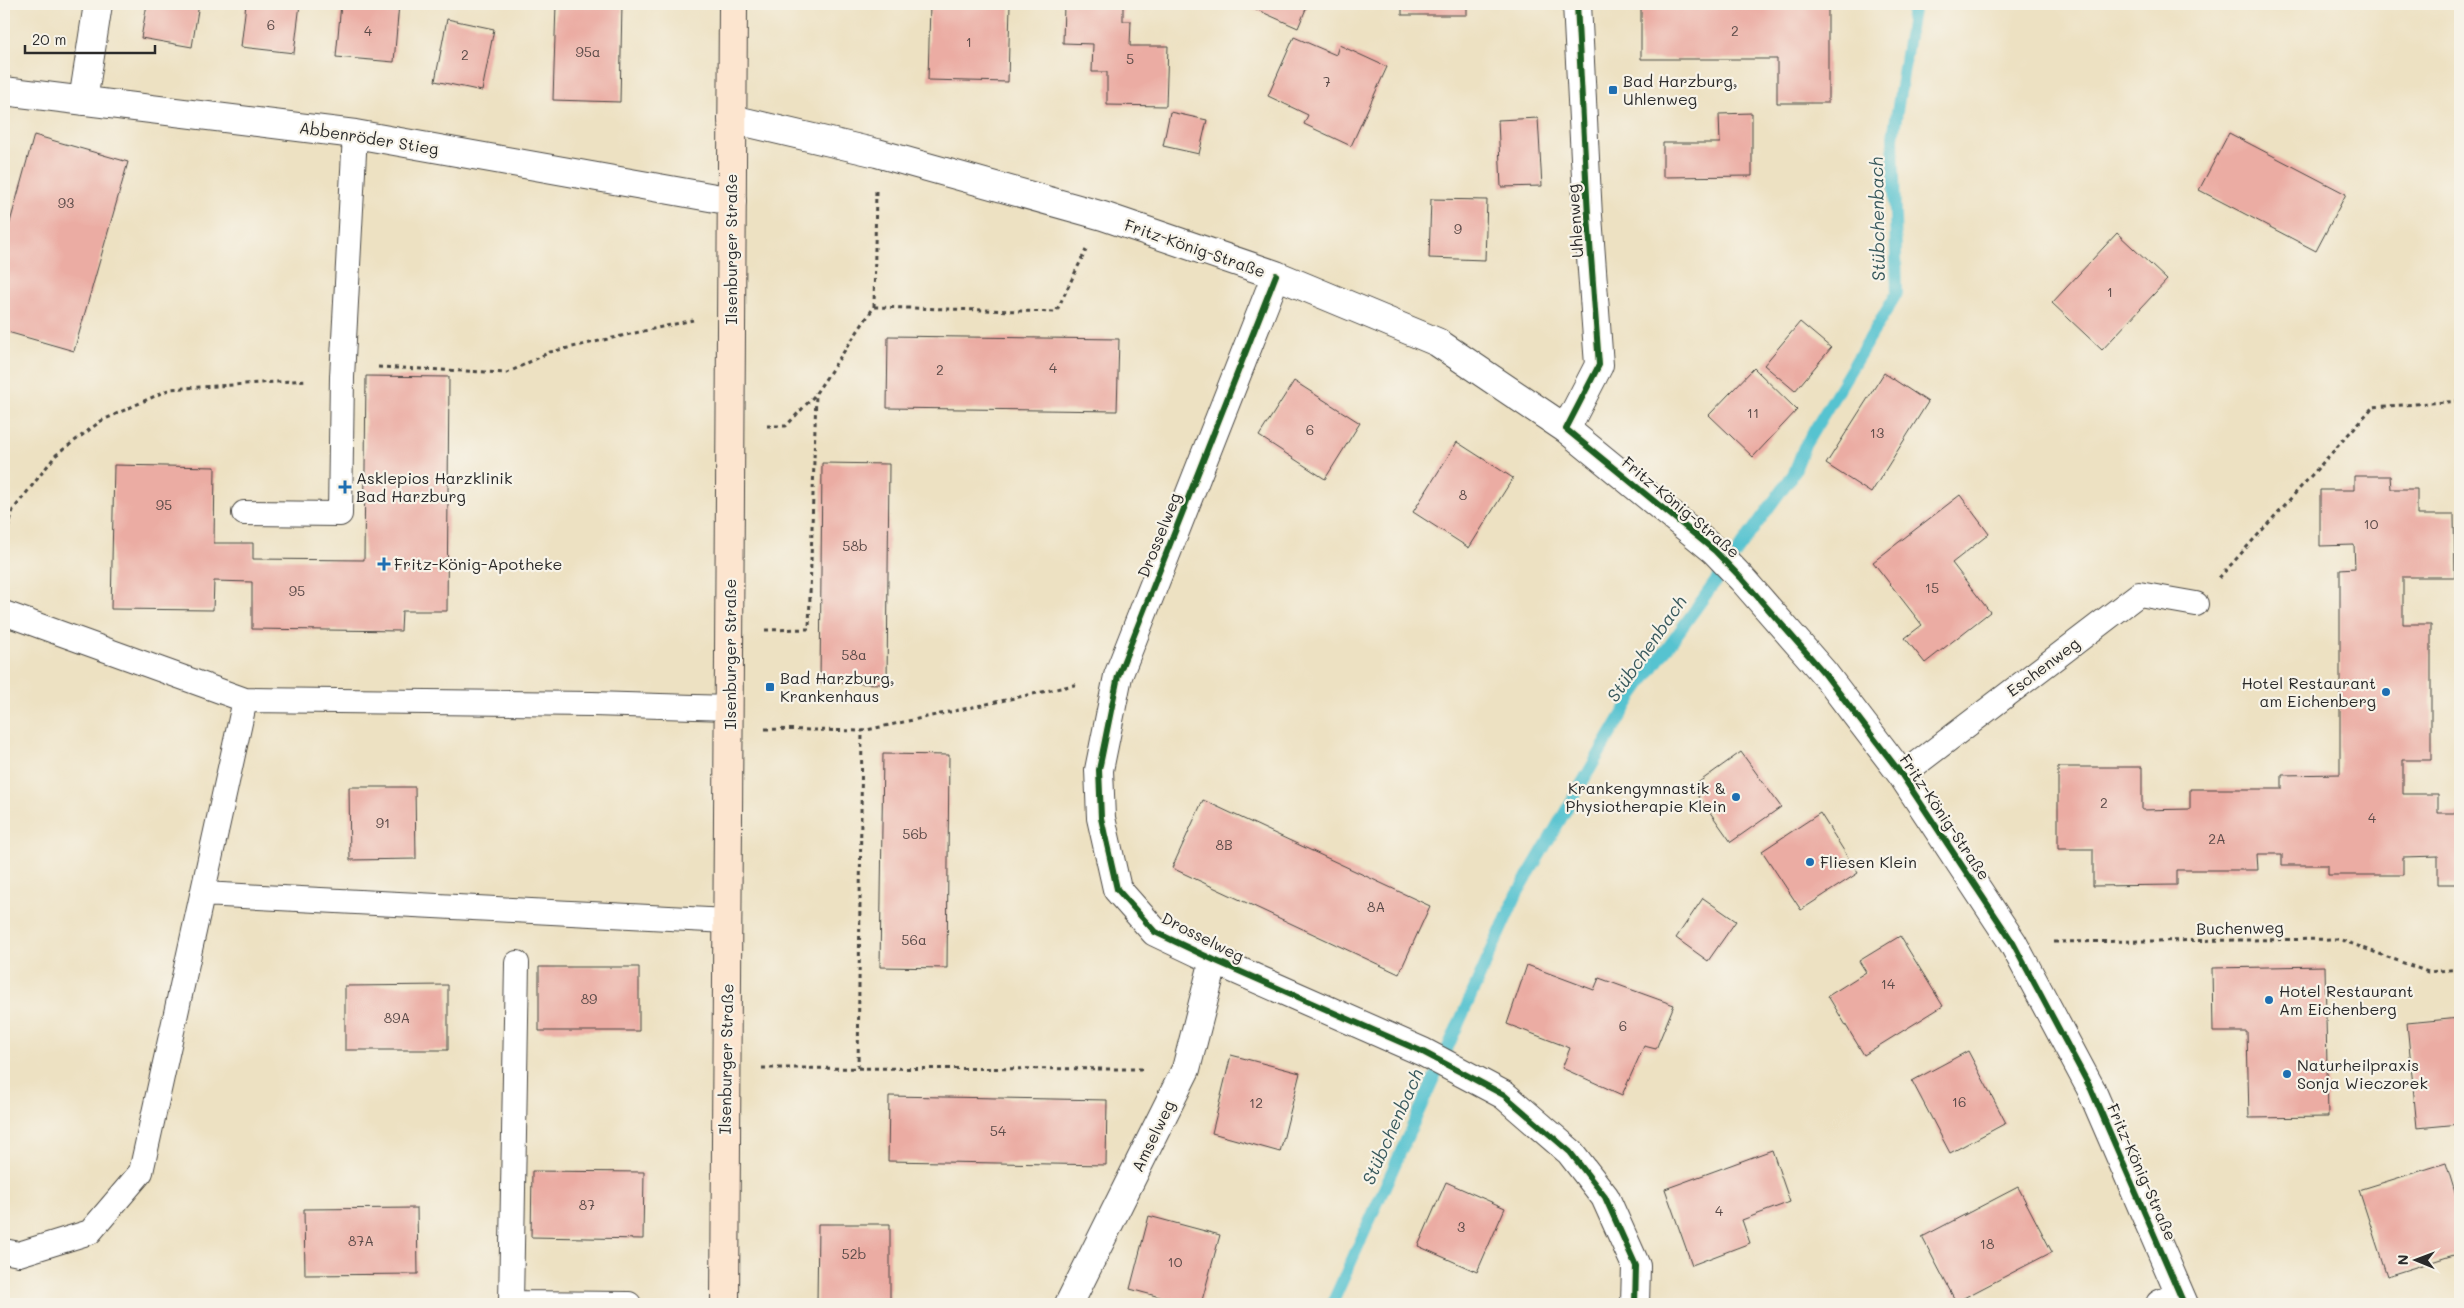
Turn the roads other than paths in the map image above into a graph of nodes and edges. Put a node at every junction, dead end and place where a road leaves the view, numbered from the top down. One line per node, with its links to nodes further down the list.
1 (98, 4): 5 (street)
2 (733, 4): 6 (main road, Ilsenburger Straße)
3 (1577, 4): 10 (street, Uhlenweg)
4 (4, 91): 5 (street, Abbenröder Stieg)
5 (83, 100): 7 (street, Abbenröder Stieg)
6 (732, 119): 8 (main road, Ilsenburger Straße); 9 (street, Fritz-König-Straße)
7 (355, 134): 8 (street, Abbenröder Stieg); 11 (lane)
8 (732, 201): 15 (main road, Ilsenburger Straße)
9 (1276, 276): 10 (street, Fritz-König-Straße); 19 (street, Drosselweg)
10 (1566, 429): 16 (street, Fritz-König-Straße)
11 (244, 513)
12 (2196, 604): 16 (lane, Eschenweg)
13 (4, 614): 14 (lane)
14 (245, 700): 15 (lane); 17 (lane)
15 (730, 718): 18 (main road, Ilsenburger Straße)
16 (1902, 775): 22 (street, Fritz-König-Straße)
17 (202, 894): 18 (lane); 21 (lane)
18 (728, 920): 24 (main road, Ilsenburger Straße)
19 (1214, 960): 25 (street, Amselweg); 26 (street, Drosselweg)
20 (517, 963): 23 (lane)
21 (4, 1251)
22 (2175, 1301)
23 (630, 1304)
24 (725, 1304)
25 (1069, 1304)
26 (1635, 1304)

